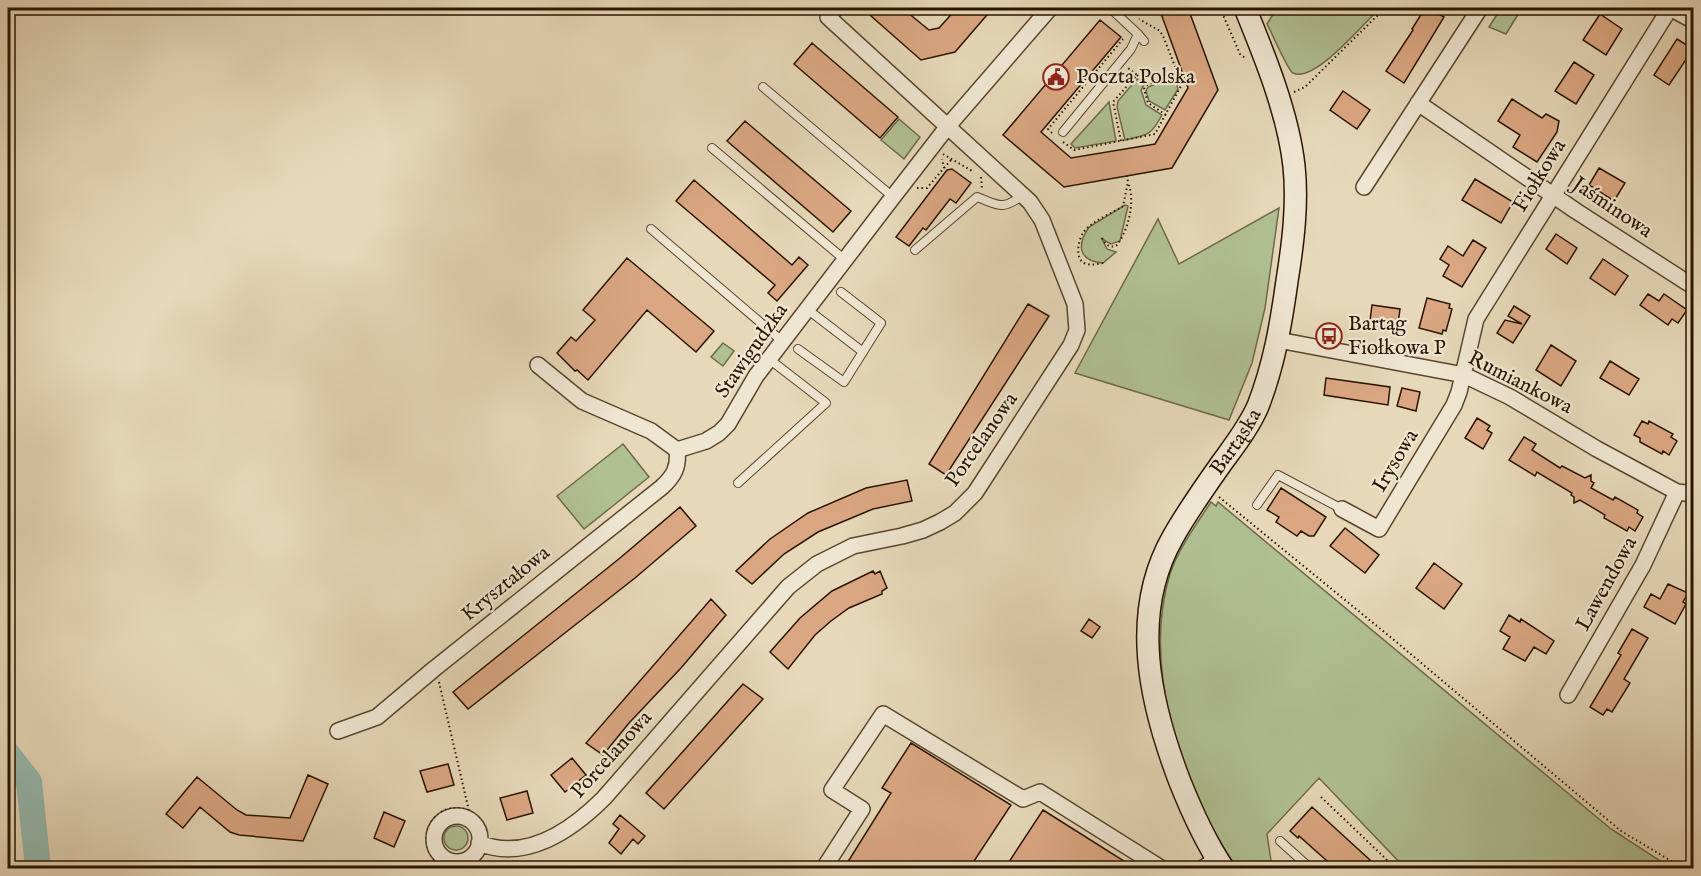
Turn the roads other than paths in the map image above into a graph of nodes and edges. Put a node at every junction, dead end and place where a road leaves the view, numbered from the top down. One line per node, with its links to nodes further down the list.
1 (836, 8): 12 (street)
2 (1050, 8): 12 (street, Stawigudzka)
3 (1110, 8): 8 (lane)
4 (1245, 8): 25 (street, Bartąska)
5 (1480, 8): 11 (street)
6 (1670, 8): 7 (street); 16 (street, Fiołkowa)
7 (1694, 21)
8 (1138, 34): 9 (lane); 13 (lane)
9 (1144, 41)
10 (763, 87): 18 (lane)
11 (1418, 103): 15 (street); 16 (street, Jaśminowa)
12 (948, 126): 17 (street, Porcelanowa); 18 (street, Stawigudzka)
13 (1063, 132)
14 (712, 148): 21 (lane)
15 (1364, 187)
16 (1553, 194): 22 (street, Jaśminowa); 31 (street, Fiołkowa)
17 (1023, 195): 20 (lane); 41 (street, Porcelanowa)
18 (893, 197): 21 (street, Stawigudzka)
19 (651, 229): 26 (lane)
20 (915, 250)
21 (845, 260): 24 (street, Stawigudzka)
22 (1694, 286)
23 (841, 292): 28 (lane)
24 (807, 309): 26 (street, Stawigudzka); 28 (lane)
25 (1278, 340): 31 (street, Rumiankowa); 43 (street, Bartąska)
26 (782, 341): 29 (street, Stawigudzka)
27 (798, 349): 28 (lane)
28 (863, 352)
29 (769, 359): 32 (street, Stawigudzka); 33 (lane)
30 (538, 365): 32 (street)
31 (1464, 375): 34 (street, Rumiankowa); 37 (street, Irysowa)
32 (676, 450): 39 (street, Kryształowa)
33 (738, 483)
34 (1677, 492): 35 (street, Rumiankowa); 38 (street, Lawendowa)
35 (1694, 494)
36 (1257, 505): 37 (lane)
37 (1342, 509)
38 (1569, 695)
39 (338, 731)
40 (1280, 841): 42 (lane)
41 (479, 843)
42 (1300, 860): 46 (lane); 47 (lane)
43 (1214, 866)
44 (824, 868): 45 (street)
45 (1161, 868)
46 (1297, 868)
47 (1310, 868)

